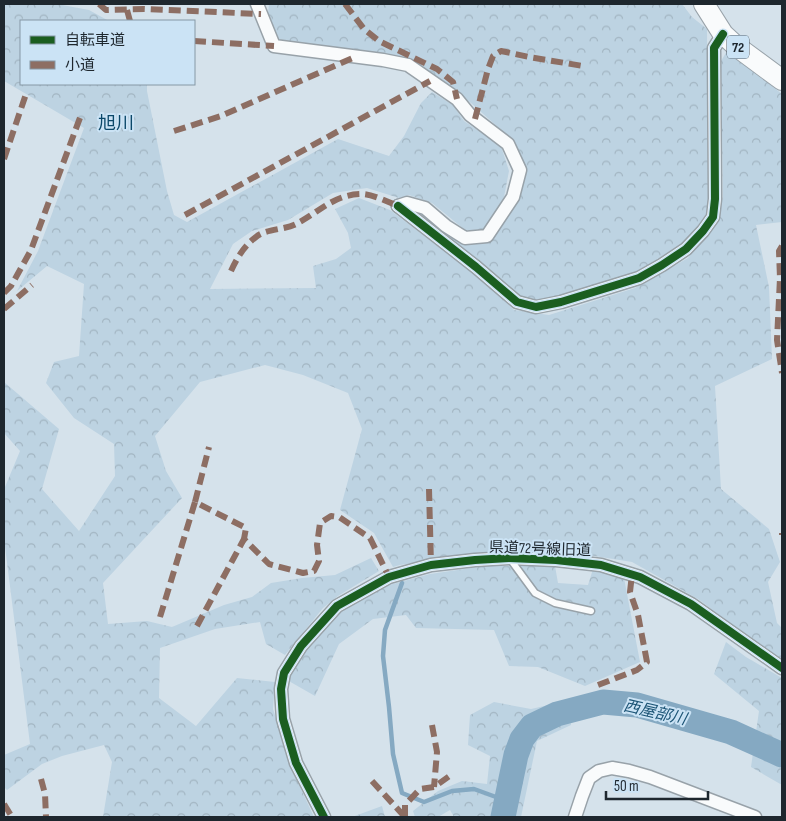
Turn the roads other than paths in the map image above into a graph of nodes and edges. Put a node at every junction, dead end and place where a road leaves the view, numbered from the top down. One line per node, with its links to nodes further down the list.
1 (257, 4): 3 (street)
2 (704, 4): 3 (main road, 72)
3 (723, 34): 4 (main road, 72)
4 (782, 80)
5 (509, 558): 6 (lane); 7 (street, 県道72号線旧道); 9 (street, 県道72号線旧道)
6 (591, 611)
7 (782, 668)
8 (724, 812): 10 (street); 11 (street)
9 (324, 817)
10 (575, 817)
11 (755, 817)

